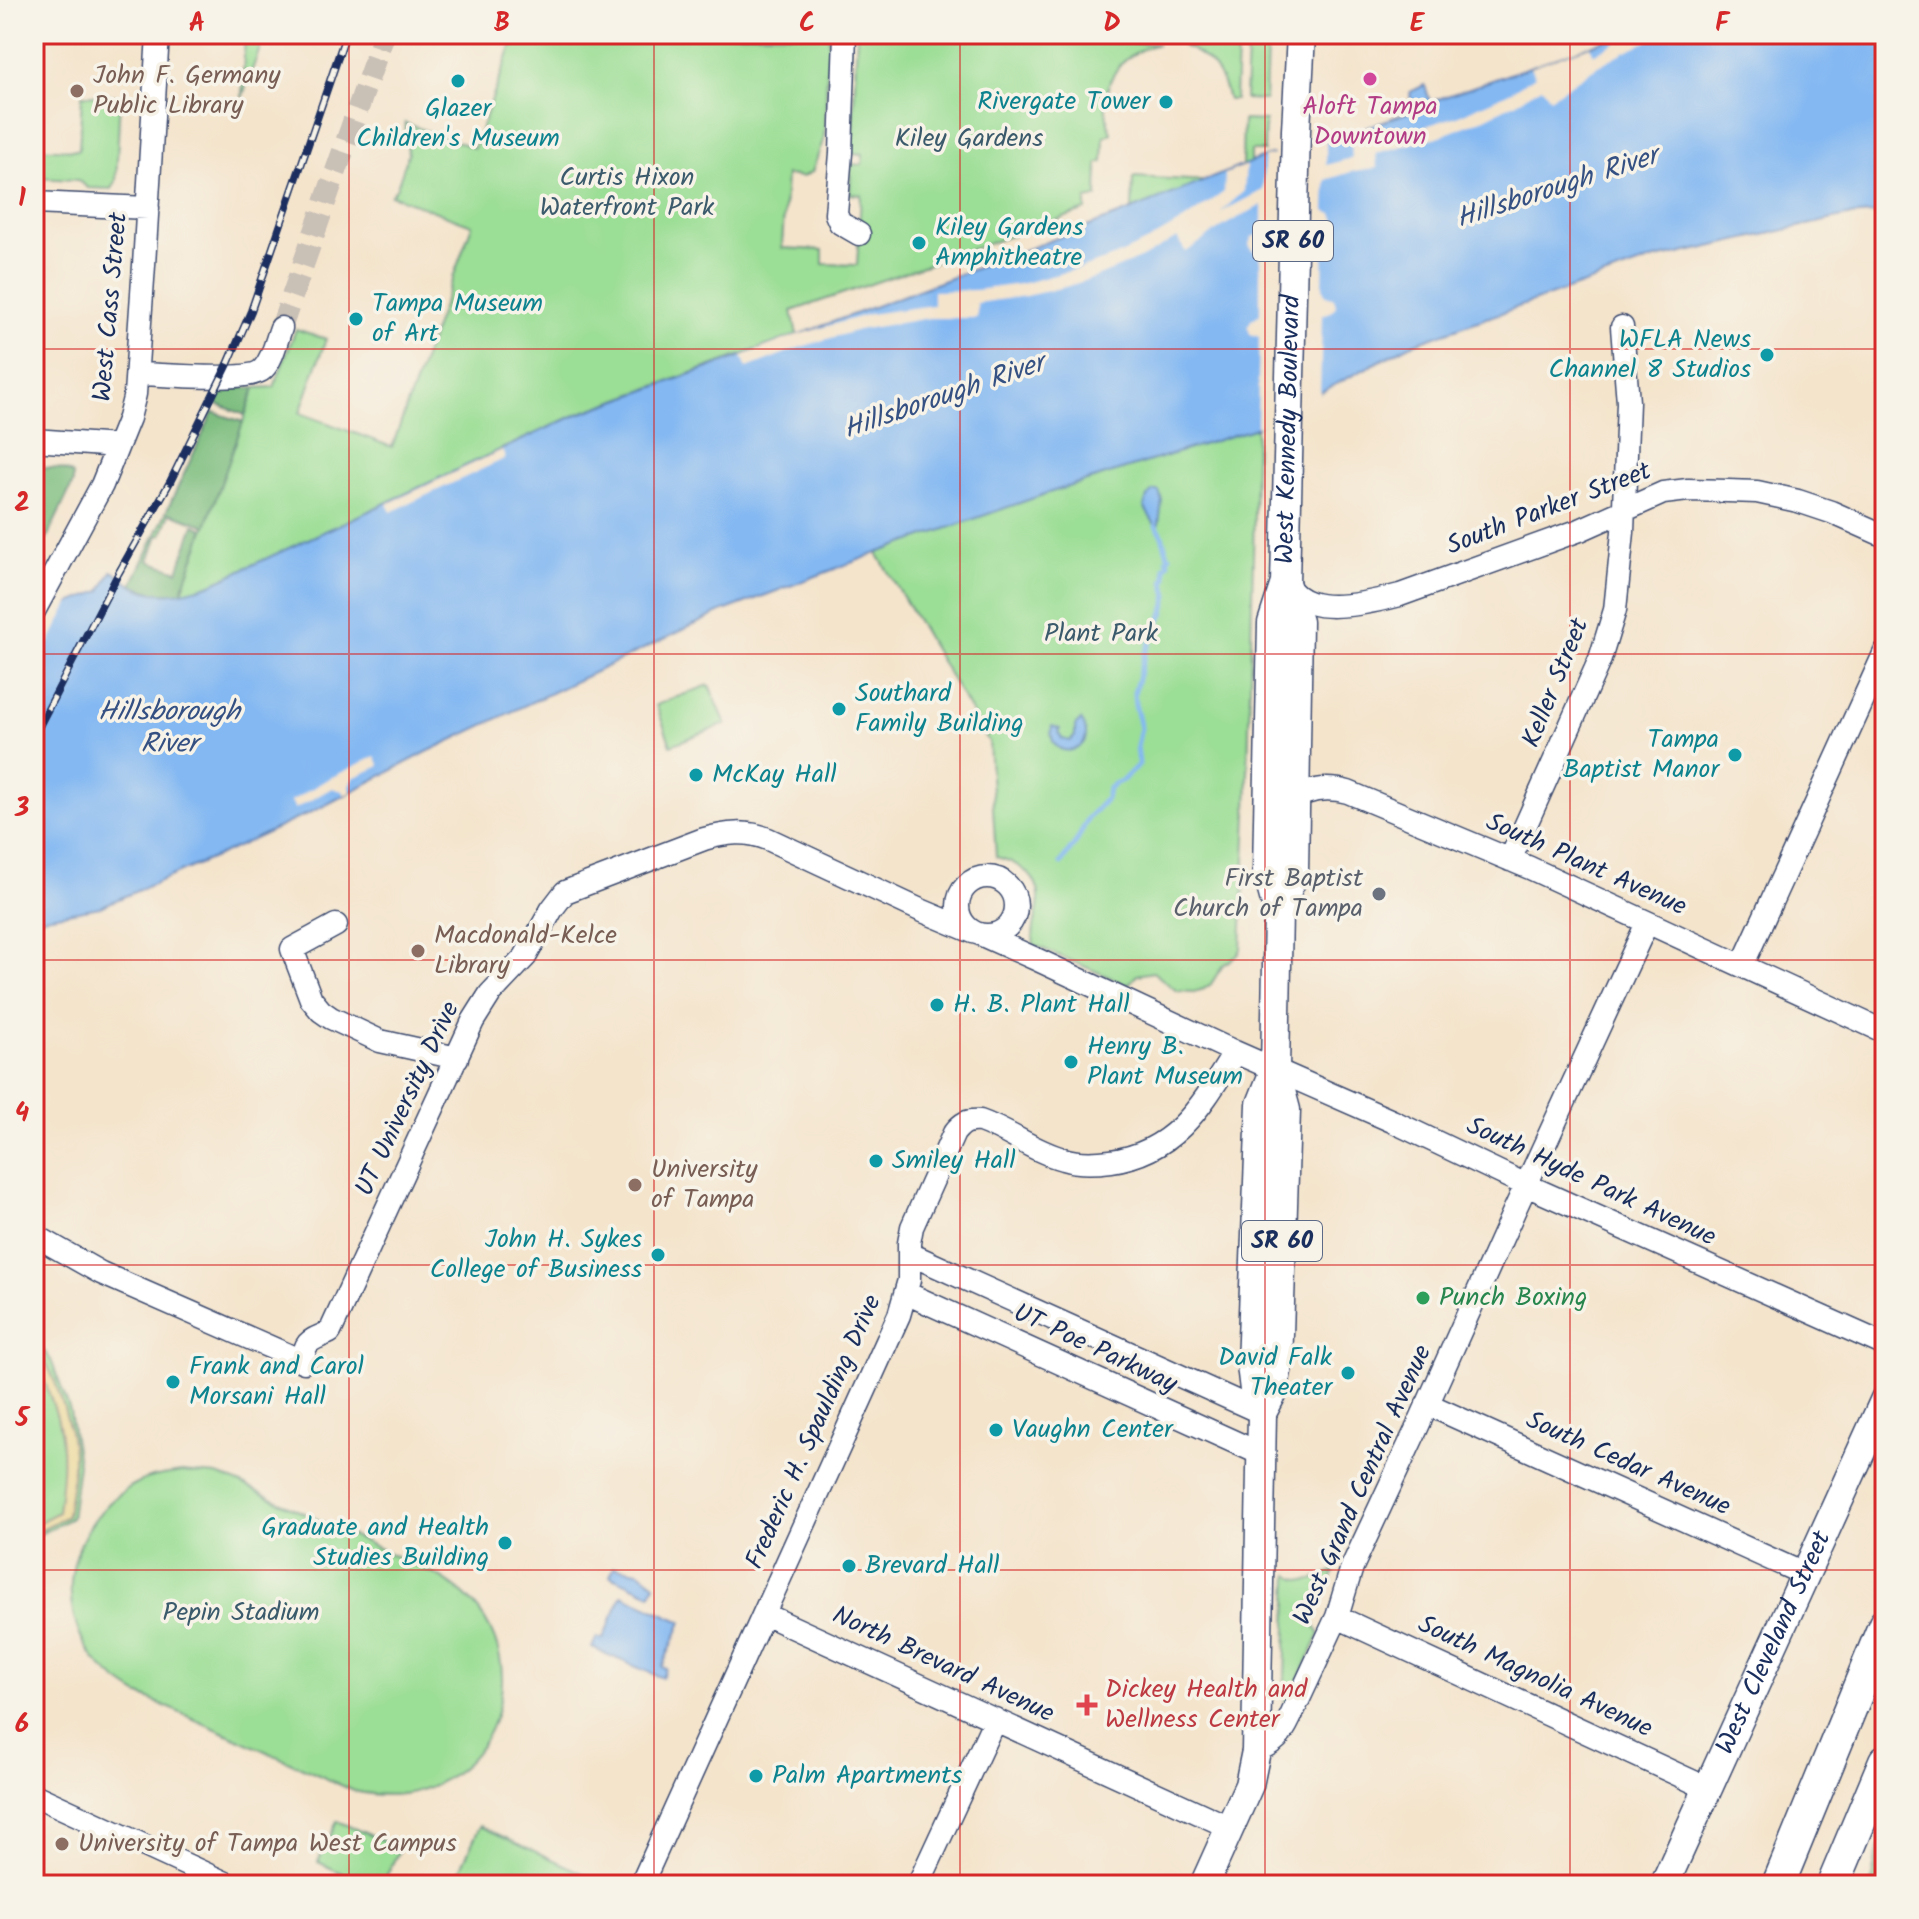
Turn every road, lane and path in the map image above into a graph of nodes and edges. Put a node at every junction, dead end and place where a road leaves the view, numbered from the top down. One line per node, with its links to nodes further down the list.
1 (158, 34): 5 (street, West Cass Street)
2 (845, 34): 6 (street)
3 (1301, 34): 16 (main road, West Kennedy Boulevard / SR 60)
4 (34, 203): 5 (street)
5 (148, 208): 9 (street, West Cass Street)
6 (859, 234)
7 (1622, 327): 12 (street, Keller Street)
8 (281, 328): 9 (street)
9 (137, 374): 11 (street, West Cass Street)
10 (34, 440): 11 (street)
11 (117, 446): 17 (street, West Cass Street)
12 (1624, 511): 13 (street, South Parker Street); 14 (street, South Parker Street); 15 (street, Keller Street)
13 (1580, 530): 15 (street); 16 (street, South Parker Street)
14 (1885, 536)
15 (1621, 562): 21 (street, Keller Street)
16 (1285, 583): 19 (main road, West Kennedy Boulevard / SR 60); 20 (main road, West Kennedy Boulevard / SR 60)
17 (34, 611)
18 (1885, 652): 30 (street)
19 (1295, 798): 20 (street); 21 (street, South Plant Avenue); 24 (main road, West Kennedy Boulevard / SR 60)
20 (1268, 827): 24 (main road, West Kennedy Boulevard / SR 60)
21 (1510, 860): 26 (street, South Plant Avenue)
22 (958, 902): 23 (street); 25 (street); 28 (street)
23 (918, 909): 28 (street, UT University Drive); 33 (street, UT University Drive)
24 (1278, 912): 34 (main road, West Kennedy Boulevard / SR 60)
25 (1014, 918): 28 (street); 29 (street)
26 (1647, 923): 30 (street, South Plant Avenue); 35 (street, West Grand Central Avenue)
27 (336, 925): 33 (street)
28 (978, 934): 29 (street, UT University Drive)
29 (1038, 960): 32 (street, UT University Drive)
30 (1742, 966): 31 (street, South Plant Avenue)
31 (1885, 1032)
32 (1235, 1052): 34 (street, UT University Drive); 37 (street, Frederic H. Spaulding Drive)
33 (457, 1058): 36 (street, UT University Drive)
34 (1275, 1069): 35 (street, South Hyde Park Avenue); 44 (main road, West Kennedy Boulevard / SR 60)
35 (1526, 1185): 39 (street, South Hyde Park Avenue); 43 (street, West Grand Central Avenue)
36 (34, 1235)
37 (910, 1254): 38 (street, Frederic H. Spaulding Drive); 40 (street, UT Poe Parkway)
38 (906, 1293): 41 (street, UT Poe Parkway); 47 (street, Frederic H. Spaulding Drive)
39 (1885, 1345)
40 (1145, 1359): 41 (street); 44 (street, UT Poe Parkway)
41 (1129, 1395): 45 (street, UT Poe Parkway)
42 (1885, 1399): 46 (main road, West Cleveland Street)
43 (1427, 1404): 46 (street, South Cedar Avenue); 48 (street, West Grand Central Avenue)
44 (1262, 1413): 45 (main road, West Kennedy Boulevard / SR 60)
45 (1261, 1454): 51 (main road, West Kennedy Boulevard / SR 60)
46 (1806, 1575): 53 (main road, West Cleveland Street)
47 (764, 1614): 50 (street, North Brevard Avenue); 57 (street, Frederic H. Spaulding Drive)
48 (1337, 1617): 51 (street, West Grand Central Avenue); 53 (street, South Magnolia Avenue)
49 (1885, 1624): 61 (highway)
50 (995, 1719): 55 (street, North Brevard Avenue); 58 (street)
51 (1256, 1751): 55 (main road, West Kennedy Boulevard / SR 60)
52 (1885, 1761): 62 (highway)
53 (1709, 1789): 60 (main road, West Cleveland Street)
54 (34, 1795): 56 (street)
55 (1229, 1827): 59 (main road, West Kennedy Boulevard / SR 60)
56 (230, 1885)
57 (641, 1885)
58 (918, 1885)
59 (1204, 1885)
60 (1664, 1885)
61 (1778, 1885)
62 (1833, 1885)

